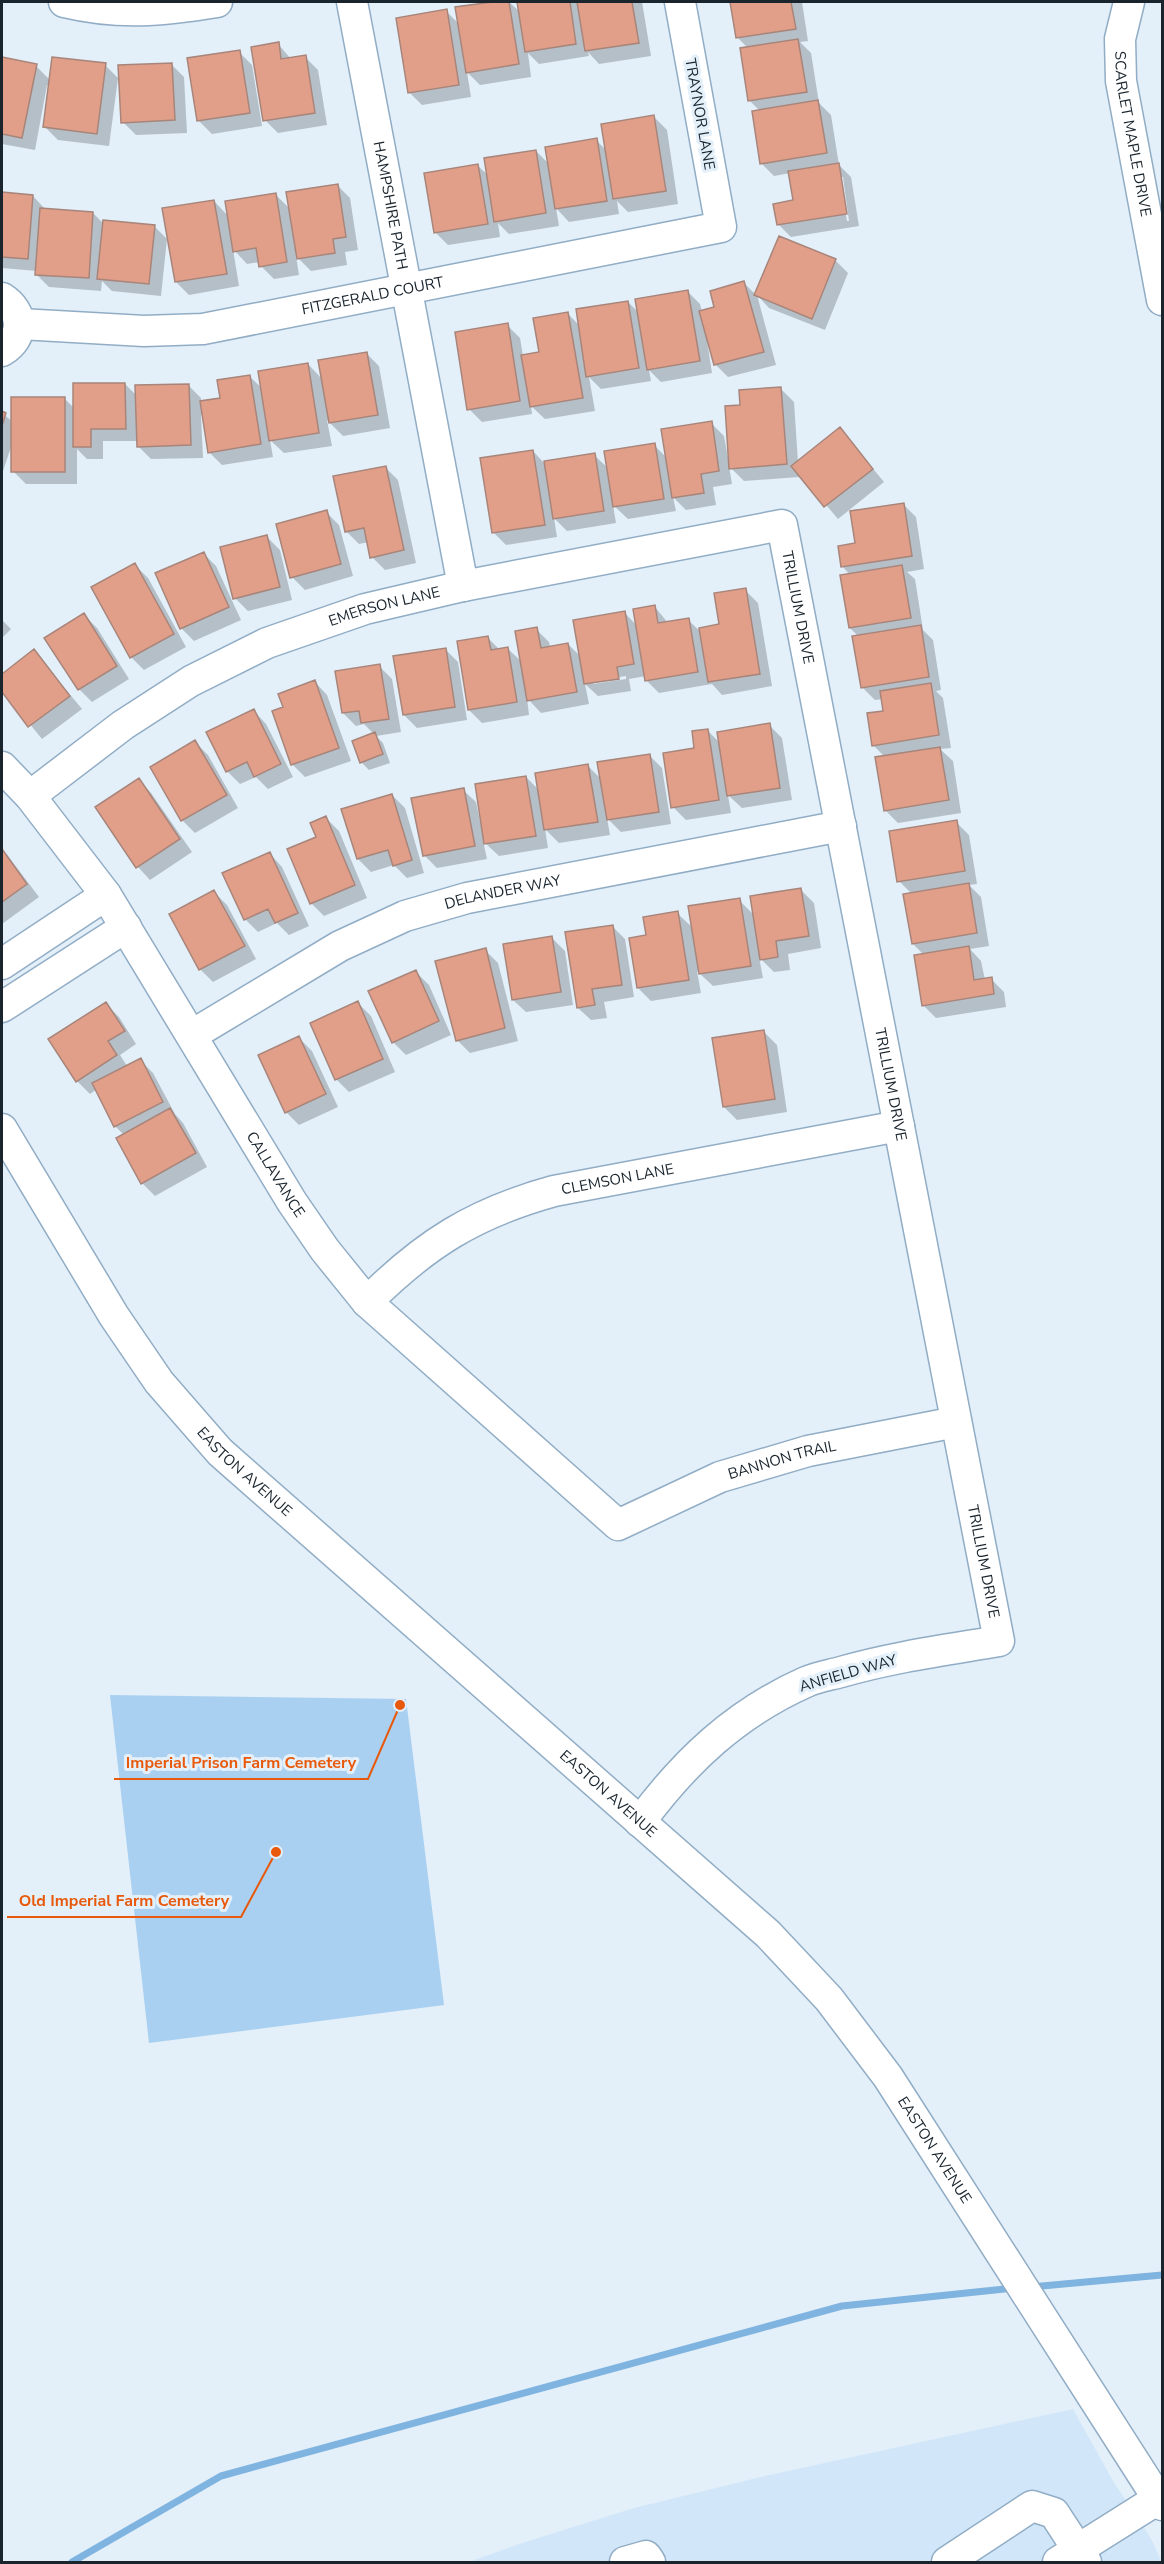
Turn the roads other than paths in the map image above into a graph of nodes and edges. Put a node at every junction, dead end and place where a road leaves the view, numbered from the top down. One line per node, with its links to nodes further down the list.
1 (64, 2): 2 (street)
2 (217, 2)
3 (352, 2): 8 (street, HAMPSHIRE PATH)
4 (680, 2): 7 (street, TRAYNOR LANE)
5 (1128, 2): 6 (street, SCARLET MAPLE DRIVE)
6 (1152, 182): 10 (street, SCARLET MAPLE DRIVE)
7 (721, 227): 8 (street, FITZGERALD COURT)
8 (408, 289): 11 (street, FITZGERALD COURT); 14 (street, HAMPSHIRE PATH)
9 (2, 298): 11 (street)
10 (1162, 300)
11 (20, 324): 12 (street)
12 (2, 351)
13 (782, 525): 14 (street, EMERSON LANE); 17 (street, TRILLIUM DRIVE)
14 (463, 586): 16 (street, EMERSON LANE)
15 (2, 767): 16 (street, CALLAVANCE)
16 (30, 796): 18 (street, CALLAVANCE)
17 (841, 826): 22 (street, DELANDER WAY); 23 (street, TRILLIUM DRIVE)
18 (106, 895): 19 (street, CALLAVANCE); 20 (street)
19 (126, 927): 21 (street); 22 (street, CALLAVANCE)
20 (2, 964)
21 (2, 1007)
22 (192, 1035): 25 (street, CALLAVANCE)
23 (899, 1126): 25 (street, CLEMSON LANE); 26 (street, TRILLIUM DRIVE)
24 (2, 1129): 29 (street, EASTON AVENUE)
25 (367, 1302): 27 (street, CALLAVANCE)
26 (956, 1422): 27 (street, BANNON TRAIL); 28 (street, TRILLIUM DRIVE)
27 (618, 1525)
28 (999, 1641): 29 (street, ANFIELD WAY)
29 (640, 1822): 30 (street, EASTON AVENUE)
30 (1157, 2486): 31 (street)
31 (1073, 2558): 34 (street)
32 (625, 2562): 33 (street)
33 (650, 2562)
34 (946, 2562)

